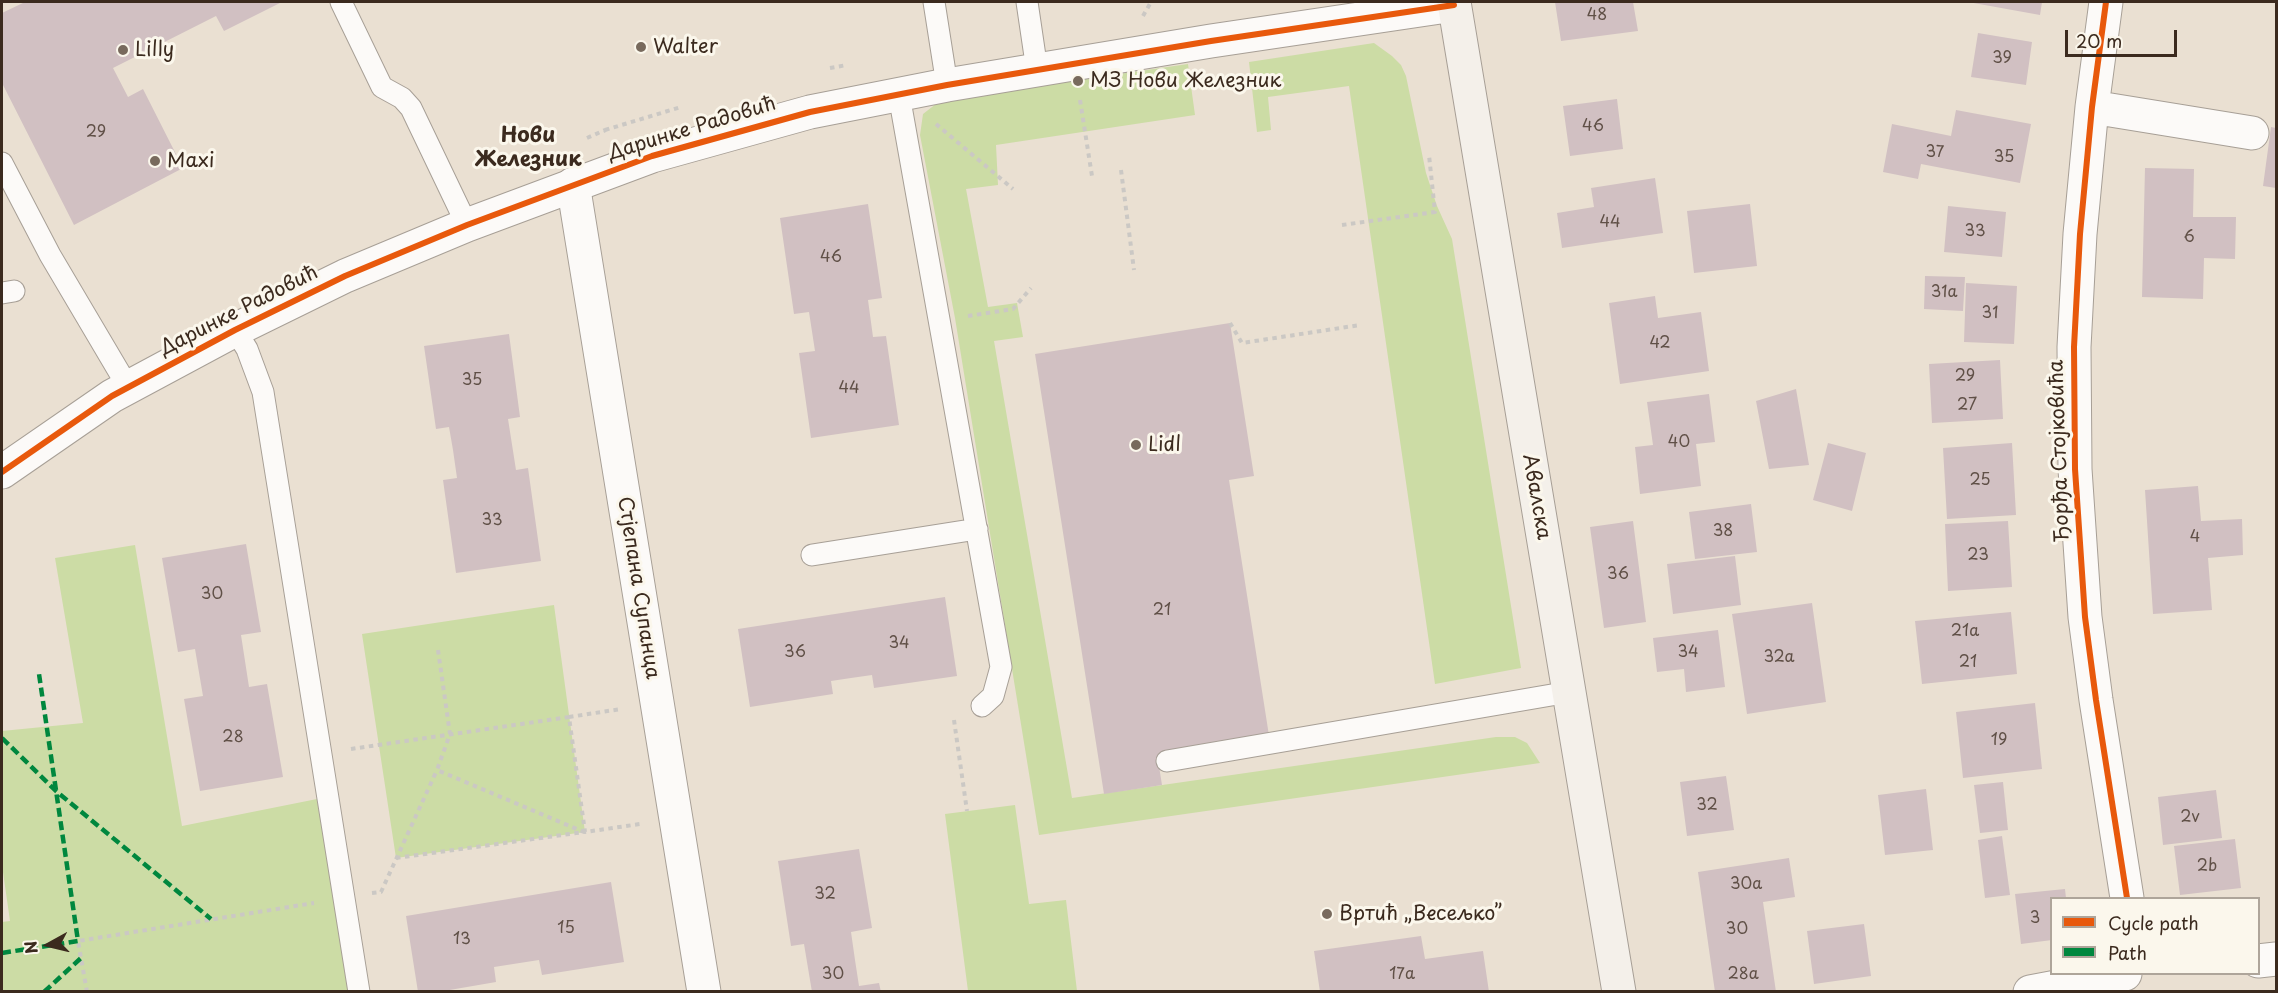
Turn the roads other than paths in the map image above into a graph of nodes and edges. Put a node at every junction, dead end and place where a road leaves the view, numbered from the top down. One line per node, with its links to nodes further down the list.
1 (341, 2): 13 (lane)
2 (934, 2): 7 (lane)
3 (1027, 2): 6 (lane)
4 (2106, 2): 9 (street, Ђорђа Стојковића)
5 (1454, 3): 6 (street, Даринке Радовић); 19 (main road, Авалска)
6 (1037, 70): 7 (street, Даринке Радовић)
7 (947, 85): 8 (street, Даринке Радовић)
8 (902, 106): 12 (street, Даринке Радовић); 17 (lane)
9 (2092, 107): 10 (street); 22 (street, Ђорђа Стојковића)
10 (2252, 133)
11 (2, 163): 15 (lane)
12 (573, 184): 13 (street, Даринке Радовић); 28 (street, Стјепана Супанца)
13 (467, 225): 14 (street, Даринке Радовић)
14 (235, 330): 15 (street, Даринке Радовић); 27 (lane, Даринке Радовић)
15 (128, 387): 16 (street, Даринке Радовић)
16 (2, 472)
17 (977, 529): 18 (lane); 20 (lane)
18 (812, 555)
19 (1569, 692): 21 (lane); 29 (main road, Авалска)
20 (982, 706)
21 (1167, 761)
22 (2127, 897)
23 (2277, 959): 24 (street)
24 (2260, 961)
25 (2120, 975): 30 (street)
26 (2139, 975): 31 (street)
27 (359, 992)
28 (704, 992)
29 (1619, 992)
30 (2030, 992)
31 (2142, 992)

